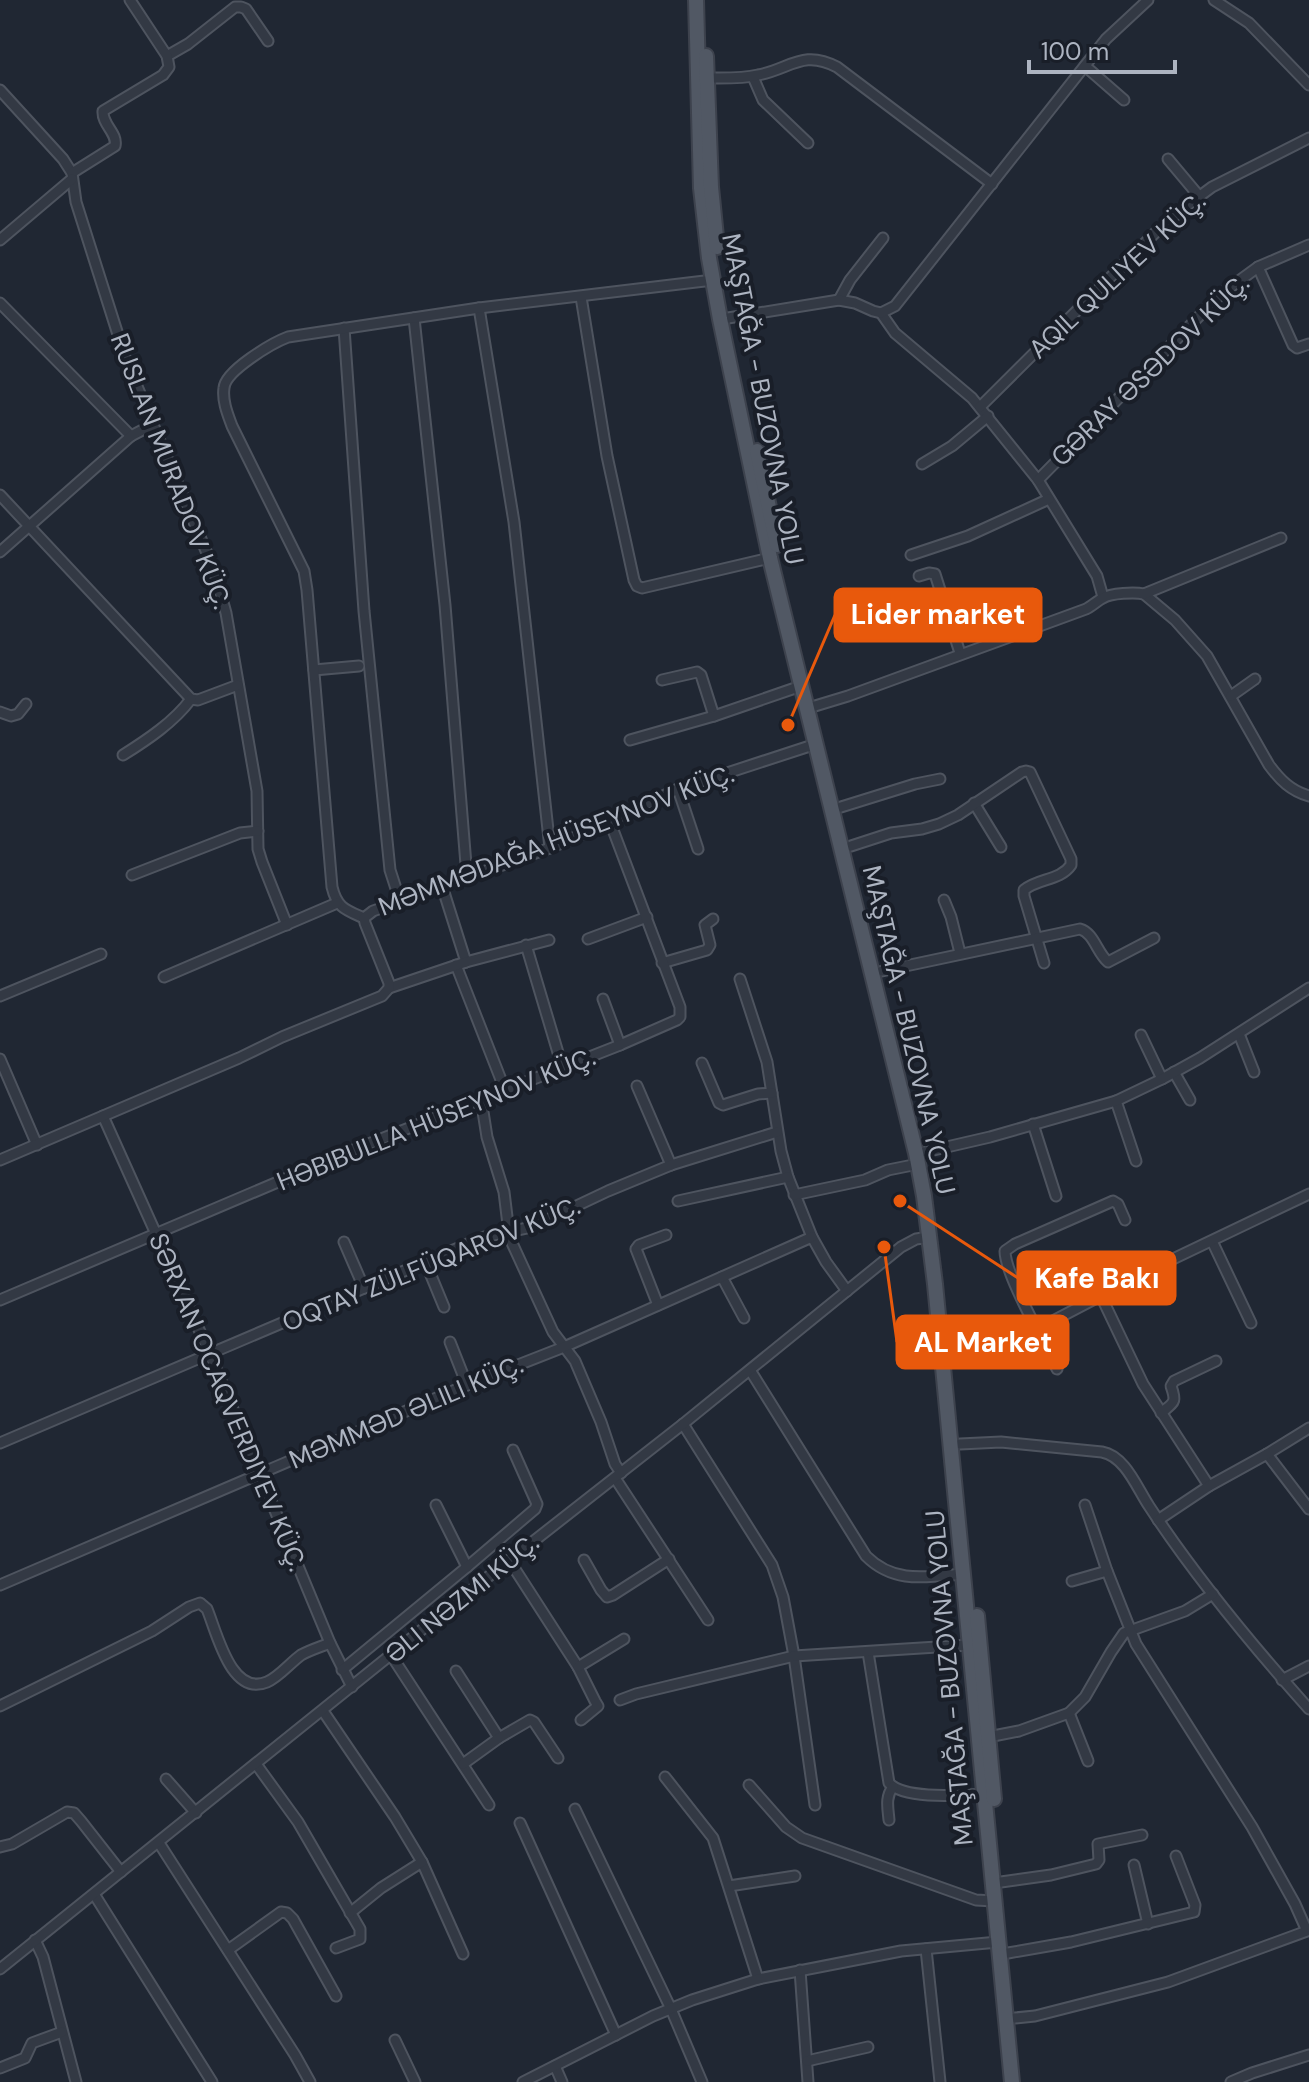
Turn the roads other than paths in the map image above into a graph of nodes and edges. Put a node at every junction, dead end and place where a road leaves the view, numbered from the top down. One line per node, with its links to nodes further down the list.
1 (130, 0): 7 (street)
2 (696, 0): 24 (main road, MAŞTAĞA - BUZOVNA YOLU)
3 (705, 0): 10 (main road)
4 (1148, 0): 8 (street)
5 (1214, 0): 11 (street)
6 (268, 41): 7 (street)
7 (167, 56): 17 (street)
8 (1085, 66): 13 (street); 18 (street)
9 (753, 77): 10 (street); 15 (street); 18 (street)
10 (706, 78): 24 (main road)
11 (1309, 85)
12 (0, 90): 17 (street, RUSLAN MURADOV KÜÇ.)
13 (1124, 100)
14 (1309, 138): 19 (street, AQIL QULIYEV KÜÇ.)
15 (808, 143)
16 (1168, 159): 19 (street)
17 (72, 176): 21 (street); 36 (street, RUSLAN MURADOV KÜÇ.)
18 (992, 184): 29 (street)
19 (1199, 196): 34 (street, AQIL QULIYEV KÜÇ.)
20 (883, 238): 26 (street)
21 (0, 240)
22 (1309, 245): 23 (street, GƏRAY ƏSƏDOV KÜÇ.)
23 (1258, 267): 33 (street); 39 (street, GƏRAY ƏSƏDOV KÜÇ.)
24 (717, 279): 25 (street); 31 (main road); 46 (main road, MAŞTAĞA - BUZOVNA YOLU)
25 (581, 297): 28 (street); 46 (street)
26 (839, 300): 29 (street); 31 (street)
27 (0, 303): 37 (street)
28 (479, 308): 30 (street); 75 (street)
29 (881, 313): 34 (street)
30 (414, 318): 32 (street); 78 (street)
31 (728, 318): 60 (main road)
32 (344, 328): 52 (street); 81 (street)
33 (1309, 344)
34 (980, 407): 35 (street)
35 (988, 416): 38 (street); 39 (street)
36 (152, 425): 37 (street); 55 (street, RUSLAN MURADOV KÜÇ.)
37 (131, 436): 42 (street)
38 (922, 464)
39 (1038, 480): 41 (street)
40 (0, 495): 42 (street)
41 (1049, 499): 45 (street); 49 (street)
42 (30, 525): 44 (street); 58 (street)
43 (1281, 538): 48 (street)
44 (0, 552)
45 (911, 555)
46 (770, 558): 56 (main road, MAŞTAĞA - BUZOVNA YOLU)
47 (919, 576): 50 (street)
48 (1144, 594): 49 (street); 57 (street)
49 (1103, 597): 50 (street)
50 (960, 653): 60 (street)
51 (359, 666): 52 (street)
52 (314, 670): 82 (street)
53 (1255, 679): 57 (street)
54 (662, 680): 62 (street)
55 (238, 685): 58 (street); 72 (street, RUSLAN MURADOV KÜÇ.)
56 (801, 686): 62 (street); 64 (main road, MAŞTAĞA - BUZOVNA YOLU)
57 (1231, 696): 68 (street)
58 (191, 699): 65 (street)
59 (26, 704): 61 (street)
60 (815, 706): 70 (main road)
61 (0, 712)
62 (714, 716): 63 (street)
63 (630, 740)
64 (816, 744): 67 (street, MƏMMƏDAĞA HÜSEYNOV KÜÇ.); 123 (main road, MAŞTAĞA - BUZOVNA YOLU)
65 (123, 755)
66 (940, 779): 70 (street)
67 (678, 789): 71 (street, MƏMMƏDAĞA HÜSEYNOV KÜÇ.); 76 (street)
68 (1309, 796)
69 (974, 803): 73 (street); 74 (street); 87 (street)
70 (841, 807): 73 (main road)
71 (610, 822): 75 (street, MƏMMƏDAĞA HÜSEYNOV KÜÇ.); 83 (street, HƏBIBULLA HÜSEYNOV KÜÇ.)
72 (258, 831): 77 (street); 86 (street, RUSLAN MURADOV KÜÇ.)
73 (851, 846): 97 (main road)
74 (1001, 847)
75 (550, 848): 78 (street, MƏMMƏDAĞA HÜSEYNOV KÜÇ.)
76 (698, 849)
77 (132, 875)
78 (467, 877): 79 (street, MƏMMƏDAĞA HÜSEYNOV KÜÇ.)
79 (442, 886): 81 (street, MƏMMƏDAĞA HÜSEYNOV KÜÇ.); 94 (street)
80 (944, 900): 92 (street)
81 (400, 901): 84 (street, MƏMMƏDAĞA HÜSEYNOV KÜÇ.)
82 (337, 903): 84 (street); 86 (street)
83 (647, 917): 89 (street); 95 (street, HƏBIBULLA HÜSEYNOV KÜÇ.)
84 (364, 918): 100 (street, MƏMMƏDAĞA HÜSEYNOV KÜÇ.)
85 (713, 919): 95 (street)
86 (287, 925): 98 (street)
87 (1037, 937): 88 (street); 92 (street); 96 (street)
88 (1154, 938)
89 (588, 939)
90 (549, 940): 91 (street)
91 (526, 945): 94 (street); 109 (street)
92 (960, 953): 97 (street)
93 (101, 954): 102 (street)
94 (461, 963): 100 (street); 114 (street)
95 (662, 963): 106 (street, HƏBIBULLA HÜSEYNOV KÜÇ.)
96 (1044, 963)
97 (882, 971): 123 (main road)
98 (164, 977)
99 (740, 979): 115 (street)
100 (389, 988): 119 (street)
101 (1309, 988): 104 (street)
102 (0, 996)
103 (603, 999): 106 (street)
104 (1239, 1034): 110 (street); 111 (street)
105 (1141, 1035): 112 (street)
106 (620, 1045): 109 (street, HƏBIBULLA HÜSEYNOV KÜÇ.)
107 (0, 1059): 122 (street)
108 (702, 1063): 115 (street)
109 (562, 1066): 114 (street, HƏBIBULLA HÜSEYNOV KÜÇ.)
110 (1174, 1072): 112 (street); 117 (street)
111 (1254, 1072)
112 (1162, 1079): 118 (street)
113 (637, 1086): 126 (street)
114 (505, 1090): 116 (street, HƏBIBULLA HÜSEYNOV KÜÇ.)
115 (772, 1093): 121 (street)
116 (481, 1099): 133 (street); 134 (street, HƏBIBULLA HÜSEYNOV KÜÇ.)
117 (1190, 1100)
118 (1116, 1101): 120 (street); 125 (street)
119 (103, 1116): 122 (street); 134 (street, SƏRXAN OCAQVERDIYEV KÜÇ.)
120 (1033, 1124): 123 (street); 130 (street)
121 (777, 1132): 126 (street, OQTAY ZÜLFÜQAROV KÜÇ.); 127 (street)
122 (37, 1145): 124 (street)
123 (922, 1158): 129 (street); 136 (main road, MAŞTAĞA - BUZOVNA YOLU)
124 (0, 1160)
125 (1136, 1161)
126 (671, 1165): 133 (street, OQTAY ZÜLFÜQAROV KÜÇ.)
127 (788, 1177): 129 (street); 131 (street)
128 (1309, 1194): 138 (street)
129 (794, 1195): 137 (street)
130 (1056, 1196)
131 (678, 1201)
132 (1125, 1220): 150 (street)
133 (509, 1233): 140 (street, OQTAY ZÜLFÜQAROV KÜÇ.); 152 (street)
134 (157, 1234): 145 (street, HƏBIBULLA HÜSEYNOV KÜÇ.); 153 (street, SƏRXAN OCAQVERDIYEV KÜÇ.)
135 (666, 1235): 146 (street)
136 (934, 1236): 143 (street, ƏLI NƏZMI KÜÇ.); 154 (main road); 178 (main road, MAŞTAĞA - BUZOVNA YOLU)
137 (812, 1237): 141 (street, MƏMMƏD ƏLILI KÜÇ.); 143 (street)
138 (1212, 1241): 144 (street); 149 (street)
139 (344, 1242): 142 (street)
140 (425, 1261): 142 (street, OQTAY ZÜLFÜQAROV KÜÇ.); 147 (street)
141 (722, 1277): 146 (street, MƏMMƏD ƏLILI KÜÇ.); 148 (street)
142 (364, 1288): 153 (street, OQTAY ZÜLFÜQAROV KÜÇ.)
143 (847, 1291): 157 (street, ƏLI NƏZMI KÜÇ.)
144 (1101, 1296): 150 (street); 159 (street)
145 (0, 1300)
146 (658, 1305): 152 (street, MƏMMƏD ƏLILI KÜÇ.)
147 (444, 1307)
148 (744, 1318)
149 (1251, 1323)
150 (1038, 1329): 154 (street); 156 (street)
151 (450, 1342): 158 (street)
152 (564, 1347): 158 (street, MƏMMƏD ƏLILI KÜÇ.); 167 (street)
153 (210, 1354): 162 (street, OQTAY ZÜLFÜQAROV KÜÇ.); 166 (street, SƏRXAN OCAQVERDIYEV KÜÇ.)
154 (951, 1361): 163 (main road)
155 (1216, 1361): 159 (street)
156 (1057, 1369)
157 (750, 1370): 160 (street, ƏLI NƏZMI KÜÇ.); 178 (street)
158 (467, 1385): 166 (street, MƏMMƏD ƏLILI KÜÇ.)
159 (1161, 1413): 168 (street)
160 (683, 1424): 167 (street, ƏLI NƏZMI KÜÇ.); 189 (street)
161 (1309, 1428): 165 (street)
162 (0, 1443)
163 (960, 1444): 172 (street); 202 (main road)
164 (513, 1450): 176 (street)
165 (1267, 1454): 168 (street); 171 (street)
166 (260, 1474): 180 (street, MƏMMƏD ƏLILI KÜÇ.); 185 (street, SƏRXAN OCAQVERDIYEV KÜÇ.)
167 (618, 1476): 173 (street); 174 (street, ƏLI NƏZMI KÜÇ.)
168 (1209, 1486): 172 (street)
169 (436, 1505): 176 (street)
170 (1085, 1505): 177 (street)
171 (1309, 1509)
172 (1158, 1520): 181 (street)
173 (669, 1559): 175 (street); 182 (street)
174 (509, 1560): 188 (street, ƏLI NƏZMI KÜÇ.); 191 (street)
175 (584, 1560)
176 (467, 1567): 192 (street)
177 (1107, 1571): 179 (street); 183 (street)
178 (963, 1574): 186 (main road, MAŞTAĞA - BUZOVNA YOLU)
179 (1072, 1581)
180 (0, 1585)
181 (1213, 1594): 183 (street); 194 (street)
182 (708, 1620)
183 (1130, 1630): 200 (street); 233 (street)
184 (624, 1639): 191 (street)
185 (330, 1643): 192 (street, SƏRXAN OCAQVERDIYEV KÜÇ.); 197 (street)
186 (969, 1645): 187 (street); 212 (main road, MAŞTAĞA - BUZOVNA YOLU)
187 (868, 1652): 189 (street); 211 (street)
188 (391, 1655): 195 (street, ƏLI NƏZMI KÜÇ.); 207 (street)
189 (794, 1656): 196 (street); 214 (street)
190 (1309, 1666): 194 (street)
191 (578, 1667): 201 (street)
192 (342, 1670): 195 (street, SƏRXAN OCAQVERDIYEV KÜÇ.)
193 (456, 1671): 203 (street)
194 (1282, 1680): 198 (street)
195 (352, 1687): 199 (street, ƏLI NƏZMI KÜÇ.)
196 (620, 1700)
197 (0, 1706)
198 (1309, 1709)
199 (323, 1711): 206 (street, ƏLI NƏZMI KÜÇ.); 223 (street)
200 (1069, 1713): 202 (street); 205 (street)
201 (581, 1720)
202 (988, 1737): 227 (main road)
203 (499, 1738): 204 (street); 207 (street)
204 (558, 1758)
205 (1088, 1761)
206 (256, 1764): 216 (street, ƏLI NƏZMI KÜÇ.); 231 (street)
207 (463, 1764): 213 (street)
208 (665, 1777): 228 (street)
209 (166, 1779): 216 (street)
210 (749, 1785): 230 (street)
211 (893, 1787): 212 (street); 217 (street)
212 (984, 1794): 230 (main road, MAŞTAĞA - BUZOVNA YOLU)
213 (489, 1805)
214 (815, 1805)
215 (575, 1809): 244 (street)
216 (196, 1813): 220 (street, ƏLI NƏZMI KÜÇ.)
217 (889, 1820)
218 (520, 1823): 247 (street)
219 (1142, 1835): 227 (street)
220 (159, 1843): 225 (street, ƏLI NƏZMI KÜÇ.); 238 (street)
221 (0, 1847): 225 (street)
222 (1176, 1856): 232 (street)
223 (422, 1862): 231 (street); 239 (street)
224 (1134, 1865): 232 (street)
225 (121, 1872): 229 (street, ƏLI NƏZMI KÜÇ.)
226 (795, 1876): 228 (street)
227 (1001, 1882): 236 (main road)
228 (729, 1886): 242 (street)
229 (94, 1894): 234 (street, ƏLI NƏZMI KÜÇ.); 255 (street)
230 (994, 1901): 236 (main road, MAŞTAĞA - BUZOVNA YOLU)
231 (350, 1913): 235 (street)
232 (1148, 1924): 236 (street)
233 (1308, 1931): 245 (street)
234 (35, 1940): 240 (street, ƏLI NƏZMI KÜÇ.); 246 (street)
235 (336, 1948)
236 (1003, 1948): 237 (street); 245 (main road); 263 (main road, MAŞTAĞA - BUZOVNA YOLU)
237 (926, 1949): 241 (street); 262 (street)
238 (228, 1950): 243 (street); 256 (street)
239 (463, 1954)
240 (0, 1969)
241 (800, 1970): 242 (street); 251 (street)
242 (758, 1979): 244 (street)
243 (336, 1996)
244 (671, 2009): 247 (street); 260 (street)
245 (1015, 2018): 264 (main road)
246 (62, 2032): 253 (street); 254 (street)
247 (616, 2035): 252 (street)
248 (395, 2040): 257 (street)
249 (868, 2047): 251 (street)
250 (1309, 2055): 265 (street)
251 (807, 2061): 261 (street)
252 (555, 2066): 258 (street); 259 (street)
253 (0, 2068)
254 (76, 2082)
255 (212, 2082)
256 (310, 2082)
257 (415, 2082)
258 (523, 2082)
259 (562, 2082)
260 (702, 2082)
261 (808, 2082)
262 (940, 2082)
263 (1012, 2082)
264 (1021, 2082)
265 (1231, 2082)

